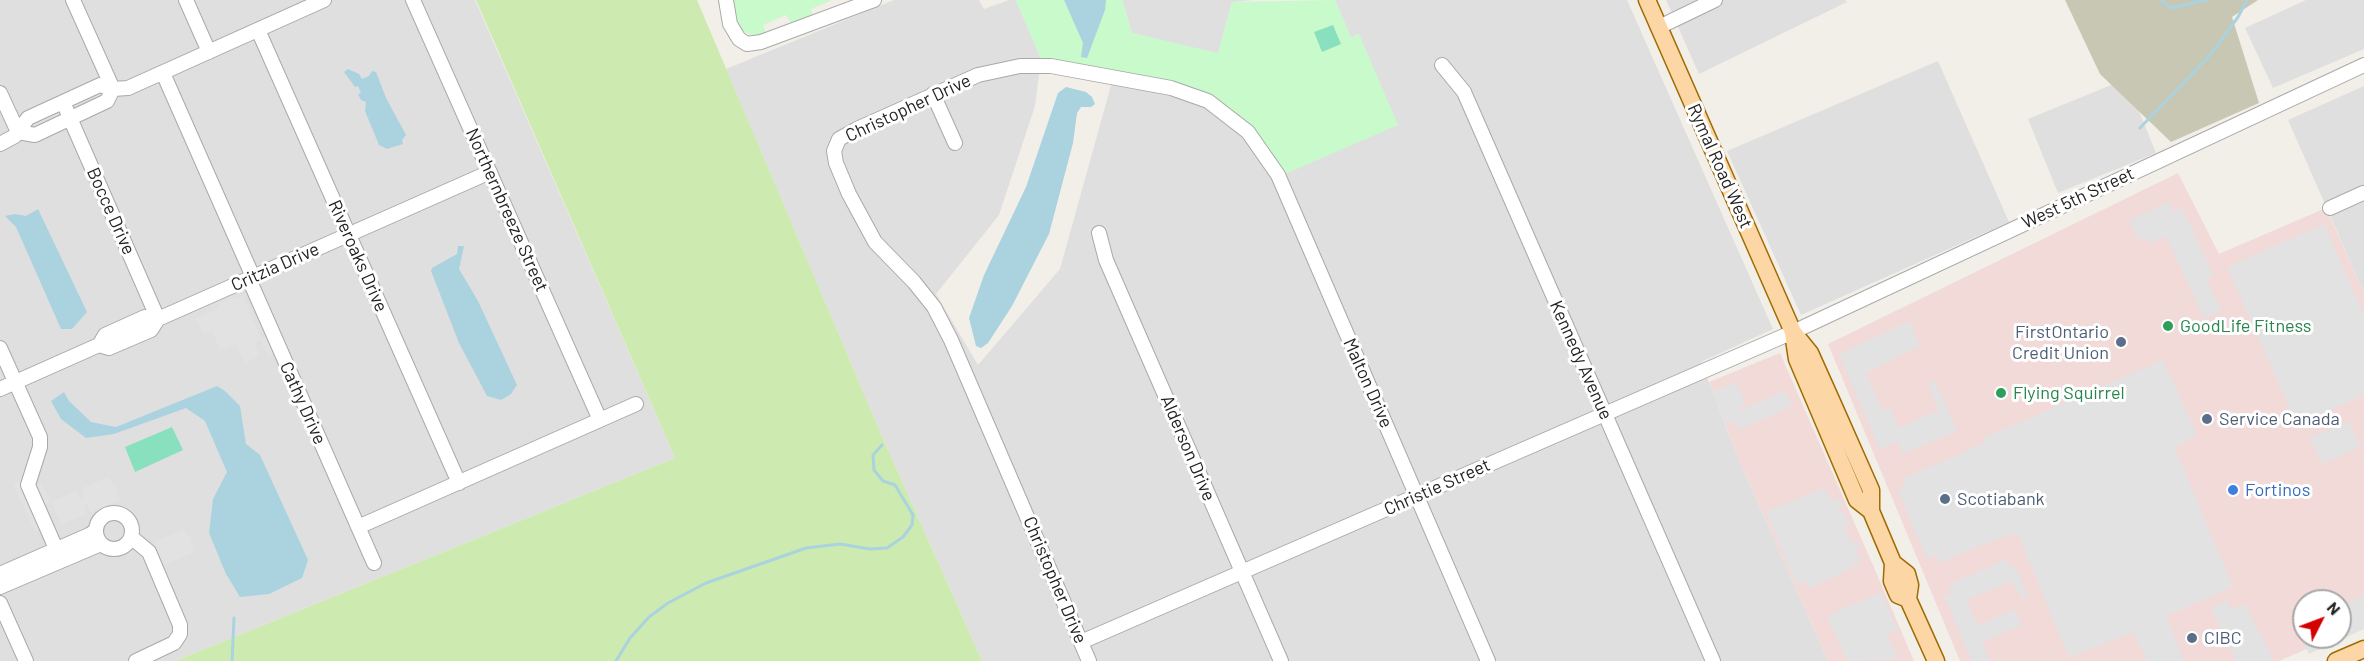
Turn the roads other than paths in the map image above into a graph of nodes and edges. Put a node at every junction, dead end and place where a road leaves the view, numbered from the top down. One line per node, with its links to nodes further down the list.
1 (73, 0): 16 (street)
2 (186, 0): 12 (street)
3 (324, 0): 9 (street)
4 (413, 0): 25 (street, Northernbreeze Street)
5 (726, 0): 6 (street)
6 (874, 0)
7 (1647, 0): 10 (main road, Rymal Road West)
8 (1715, 0): 10 (street)
9 (301, 5): 11 (street)
10 (1659, 27): 32 (main road, Rymal Road West)
11 (258, 30): 12 (street); 29 (street, Riveroaks Drive)
12 (209, 52): 15 (street)
13 (1442, 65): 37 (street, Kennedy Avenue)
14 (2364, 65): 32 (street, West 5th Street)
15 (163, 73): 16 (street); 30 (street, Cathy Drive)
16 (113, 89): 19 (street); 21 (street)
17 (0, 93): 22 (street)
18 (933, 94): 20 (street, Christopher Drive); 23 (street); 50 (street, Christopher Drive)
19 (63, 102): 21 (street, Bocce Drive); 22 (street)
20 (1230, 117): 40 (street, Malton Drive)
21 (70, 118): 22 (street); 31 (street, Bocce Drive)
22 (18, 132): 24 (street)
23 (955, 143)
24 (0, 144)
25 (490, 172): 29 (street, Critzia Drive); 38 (street, Northernbreeze Street)
26 (2364, 194): 27 (street)
27 (2330, 208)
28 (1099, 233): 46 (street, Alderson Drive)
29 (349, 235): 30 (street, Critzia Drive); 39 (street, Riveroaks Drive)
30 (251, 278): 31 (street, Critzia Drive); 41 (street, Cathy Drive)
31 (158, 319): 34 (street, Critzia Drive)
32 (1793, 332): 37 (street, Christie Street); 58 (main road, Rymal Road West)
33 (0, 348): 34 (street)
34 (15, 382): 35 (street, Critzia Drive); 44 (street)
35 (0, 389)
36 (636, 404): 38 (street)
37 (1605, 414): 40 (street, Christie Street); 57 (street, Kennedy Avenue)
38 (600, 420): 39 (street)
39 (459, 483): 41 (street)
40 (1417, 496): 46 (street, Christie Street); 56 (street, Malton Drive)
41 (358, 527): 45 (street, Cathy Drive)
42 (98, 537): 43 (street); 43 (street); 44 (street)
43 (130, 537): 53 (street)
44 (59, 555): 47 (street); 48 (street)
45 (374, 563)
46 (1242, 573): 50 (street, Christie Street); 55 (street, Alderson Drive)
47 (0, 574)
48 (0, 587)
49 (0, 603): 52 (street)
50 (1081, 642): 54 (street, Christopher Drive)
51 (2364, 649): 59 (main road)
52 (26, 661)
53 (136, 661)
54 (1089, 661)
55 (1281, 661)
56 (1488, 661)
57 (1713, 661)
58 (1936, 661)
59 (2336, 661)

